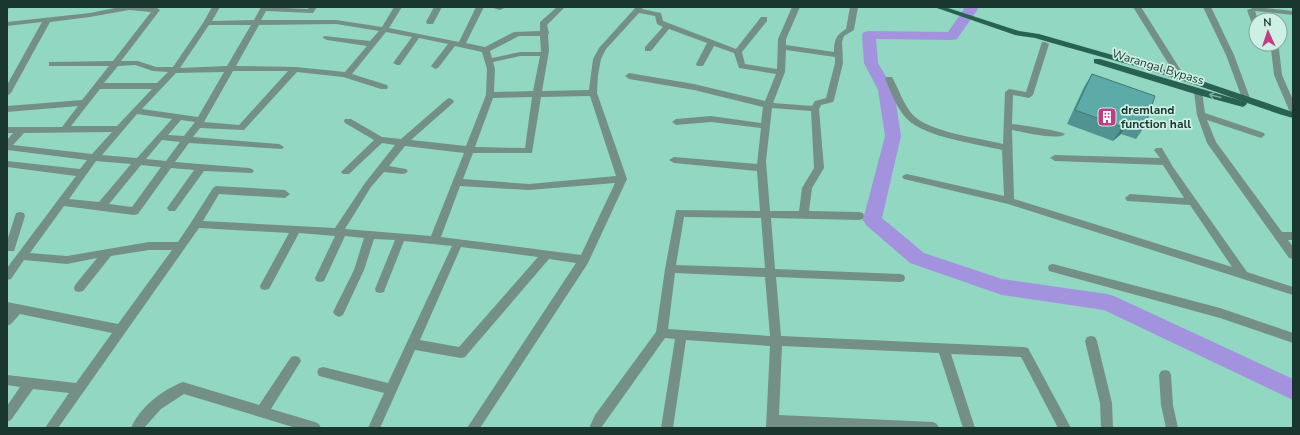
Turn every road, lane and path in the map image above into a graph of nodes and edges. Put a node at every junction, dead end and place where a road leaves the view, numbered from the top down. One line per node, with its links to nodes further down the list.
1 (84, 7): 20 (street)
2 (96, 7): 19 (street)
3 (216, 7): 24 (street)
4 (313, 7): 15 (street)
5 (398, 7): 28 (street)
6 (438, 7): 23 (street)
7 (480, 7): 36 (street)
8 (559, 7): 29 (street)
9 (796, 7): 38 (street)
10 (854, 7): 44 (street)
11 (938, 7): 30 (main road)
12 (1138, 7): 57 (street)
13 (1207, 7): 67 (street)
14 (132, 8): 19 (street); 46 (street)
15 (265, 8): 26 (street)
16 (638, 9): 27 (street); 64 (street)
17 (1251, 12): 18 (street)
18 (1283, 12)
19 (90, 15): 20 (street)
20 (79, 16): 22 (street)
21 (764, 19): 41 (street)
22 (47, 20): 25 (street); 63 (street)
23 (430, 22)
24 (207, 23): 26 (street); 53 (street)
25 (7, 24)
26 (255, 24): 28 (street); 51 (street)
27 (668, 26): 34 (street); 39 (street)
28 (384, 30): 31 (street); 35 (street)
29 (545, 33): 40 (street); 43 (street)
30 (1018, 33): 37 (main road, Warangal Bypass); 57 (main road)
31 (417, 35): 33 (street); 47 (street)
32 (328, 38): 35 (street)
33 (453, 42): 36 (street); 50 (street)
34 (712, 42): 41 (street); 49 (street)
35 (372, 44): 55 (street)
36 (462, 44): 40 (street)
37 (1045, 44): 62 (main road, Warangal Bypass); 82 (street)
38 (781, 47): 44 (street); 54 (street)
39 (648, 49)
40 (486, 50): 45 (street)
41 (738, 52): 54 (street)
42 (1275, 52): 75 (street)
43 (544, 54): 45 (street); 65 (street)
44 (838, 55): 72 (street)
45 (489, 61): 66 (street)
46 (115, 63): 48 (street); 53 (street); 59 (street)
47 (397, 63)
48 (52, 64)
49 (700, 64)
50 (435, 66)
51 (230, 69): 52 (street); 53 (street); 79 (street)
52 (295, 69): 55 (street); 79 (street)
53 (175, 70): 60 (street)
54 (781, 72): 70 (street)
55 (347, 75): 61 (street)
56 (629, 76): 70 (street)
57 (1181, 77): 67 (main road)
58 (889, 78): 95 (street)
59 (97, 86): 60 (street); 69 (street)
60 (160, 86): 73 (street)
61 (384, 87)
62 (1198, 92): 74 (main road, Warangal Bypass, one-way to 62); 76 (street)
63 (7, 93)
64 (593, 93): 65 (street); 113 (street)
65 (537, 94): 66 (street); 96 (street)
66 (490, 95): 96 (street)
67 (1246, 98): 74 (main road)
68 (450, 101): 92 (street)
69 (84, 103): 71 (street); 86 (street)
70 (768, 105): 72 (street); 81 (street)
71 (7, 109)
72 (815, 109): 123 (street)
73 (135, 111): 77 (street); 83 (street)
74 (1280, 111): 75 (main road, Warangal Bypass)
75 (1292, 114)
76 (1201, 115): 88 (street); 130 (street)
77 (179, 117): 79 (street); 89 (street)
78 (348, 121): 91 (street)
79 (199, 122): 90 (street)
80 (676, 122): 81 (street)
81 (765, 126): 107 (street)
82 (1008, 126): 87 (street); 95 (street)
83 (120, 129): 86 (street); 98 (street)
84 (7, 130): 85 (street)
85 (21, 130): 86 (street); 93 (street)
86 (64, 130)
87 (1061, 134)
88 (1261, 135)
89 (160, 137): 90 (street); 101 (street)
90 (186, 140): 94 (street); 104 (street)
91 (380, 140): 92 (street); 110 (street)
92 (402, 143): 96 (street); 106 (street)
93 (7, 146): 98 (street)
94 (279, 147)
95 (1007, 148): 117 (street)
96 (469, 150): 114 (street)
97 (1159, 150): 102 (street)
98 (94, 158): 101 (street); 111 (street)
99 (1054, 158): 102 (street)
100 (674, 160): 107 (street)
101 (139, 162): 104 (street); 120 (street)
102 (1167, 162): 119 (street)
103 (7, 164): 111 (street)
104 (170, 164): 105 (street); 120 (street)
105 (201, 167): 108 (street); 121 (street)
106 (381, 168): 109 (street); 128 (street)
107 (762, 168): 122 (street)
108 (249, 171)
109 (403, 171)
110 (346, 172)
111 (82, 173): 118 (street)
112 (907, 177): 117 (street)
113 (622, 179): 114 (street); 142 (street)
114 (457, 182): 133 (street)
115 (285, 194): 126 (street)
116 (1130, 198): 119 (street)
117 (1009, 201): 146 (street)
118 (61, 202): 120 (street); 135 (street)
119 (1192, 202): 146 (street)
120 (101, 206)
121 (172, 208)
122 (766, 214): 123 (street); 144 (street); 145 (street)
123 (804, 215): 125 (street)
124 (20, 216): 137 (street)
125 (859, 216)
126 (196, 224): 127 (street); 136 (street)
127 (296, 229): 128 (street); 150 (street)
128 (340, 232): 129 (street); 148 (street)
129 (370, 234): 132 (street); 155 (street)
130 (1280, 236): 131 (street); 140 (street)
131 (1293, 236)
132 (401, 237): 133 (street); 152 (street)
133 (435, 240): 134 (street)
134 (458, 242): 139 (street); 163 (street)
135 (30, 246): 137 (street); 141 (street)
136 (181, 246): 138 (street); 157 (street)
137 (9, 248)
138 (108, 252): 141 (street); 151 (street)
139 (547, 254): 142 (street); 163 (street)
140 (1293, 255)
141 (22, 256): 147 (street)
142 (584, 260): 179 (street)
143 (1053, 268): 160 (street)
144 (670, 269): 145 (street); 158 (street)
145 (771, 273): 149 (street); 161 (street)
146 (1243, 275): 153 (street)
147 (7, 276)
148 (320, 278)
149 (900, 278)
150 (265, 286)
151 (79, 288)
152 (380, 289)
153 (1293, 291)
154 (12, 308): 156 (street); 157 (street)
155 (339, 312)
156 (7, 321)
157 (122, 330): 170 (street)
158 (662, 333): 159 (street); 180 (street)
159 (681, 334): 161 (street); 181 (street)
160 (1293, 338)
161 (776, 341): 164 (street); 174 (street)
162 (1091, 341): 185 (street)
163 (412, 344): 171 (street)
164 (943, 348): 183 (street); 184 (street)
165 (295, 361): 172 (street)
166 (323, 372): 171 (street)
167 (1165, 375): 186 (street)
168 (7, 380): 169 (street)
169 (30, 383): 170 (street); 173 (street)
170 (80, 389): 175 (street)
171 (391, 389): 178 (street)
172 (262, 412): 176 (street); 177 (street)
173 (7, 416)
174 (772, 424): 182 (street)
175 (51, 428)
176 (137, 428)
177 (315, 428)
178 (374, 428)
179 (473, 428)
180 (595, 428)
181 (667, 428)
182 (934, 428)
183 (969, 428)
184 (1065, 428)
185 (1107, 428)
186 (1172, 428)

